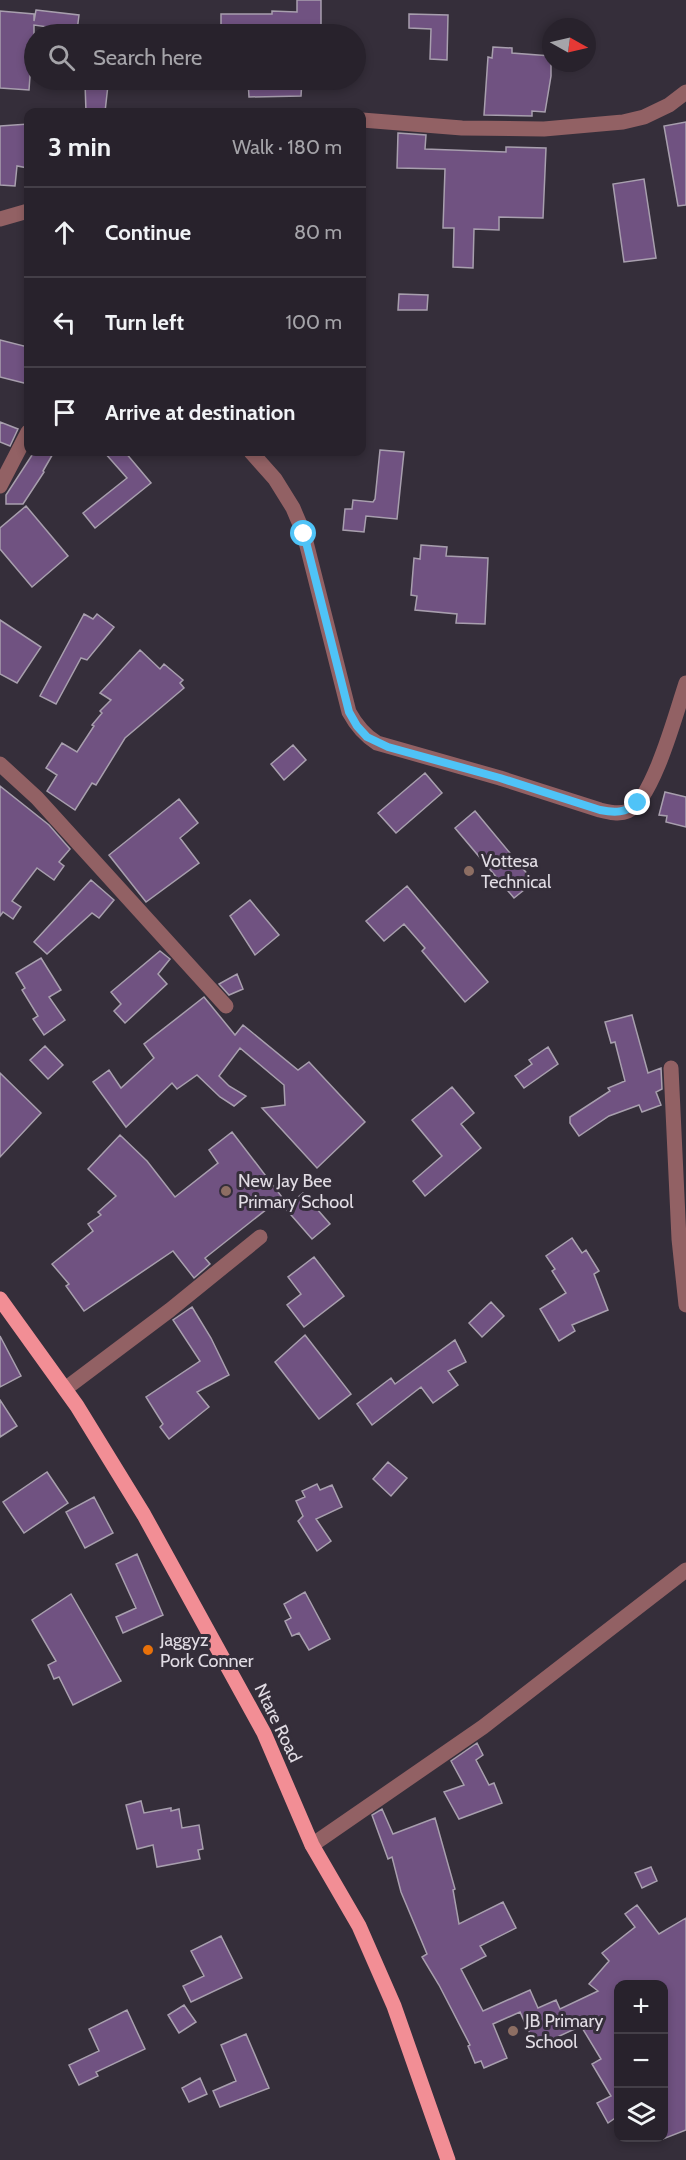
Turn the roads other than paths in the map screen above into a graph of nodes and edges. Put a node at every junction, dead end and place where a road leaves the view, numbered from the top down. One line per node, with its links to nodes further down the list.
1 (686, 92): 2 (street)
2 (366, 120)
3 (24, 218): 4 (street)
4 (0, 219)
5 (24, 440): 7 (street)
6 (255, 456): 8 (street)
7 (0, 486)
8 (686, 683)
9 (0, 764): 10 (street)
10 (226, 1006)
11 (671, 1068): 14 (street)
12 (260, 1238): 15 (street)
13 (1, 1302): 15 (main road, Ntare Road)
14 (686, 1305)
15 (65, 1389): 17 (main road, Ntare Road)
16 (686, 1570): 17 (street)
17 (312, 1845): 18 (main road, Ntare Road)
18 (448, 2160)

